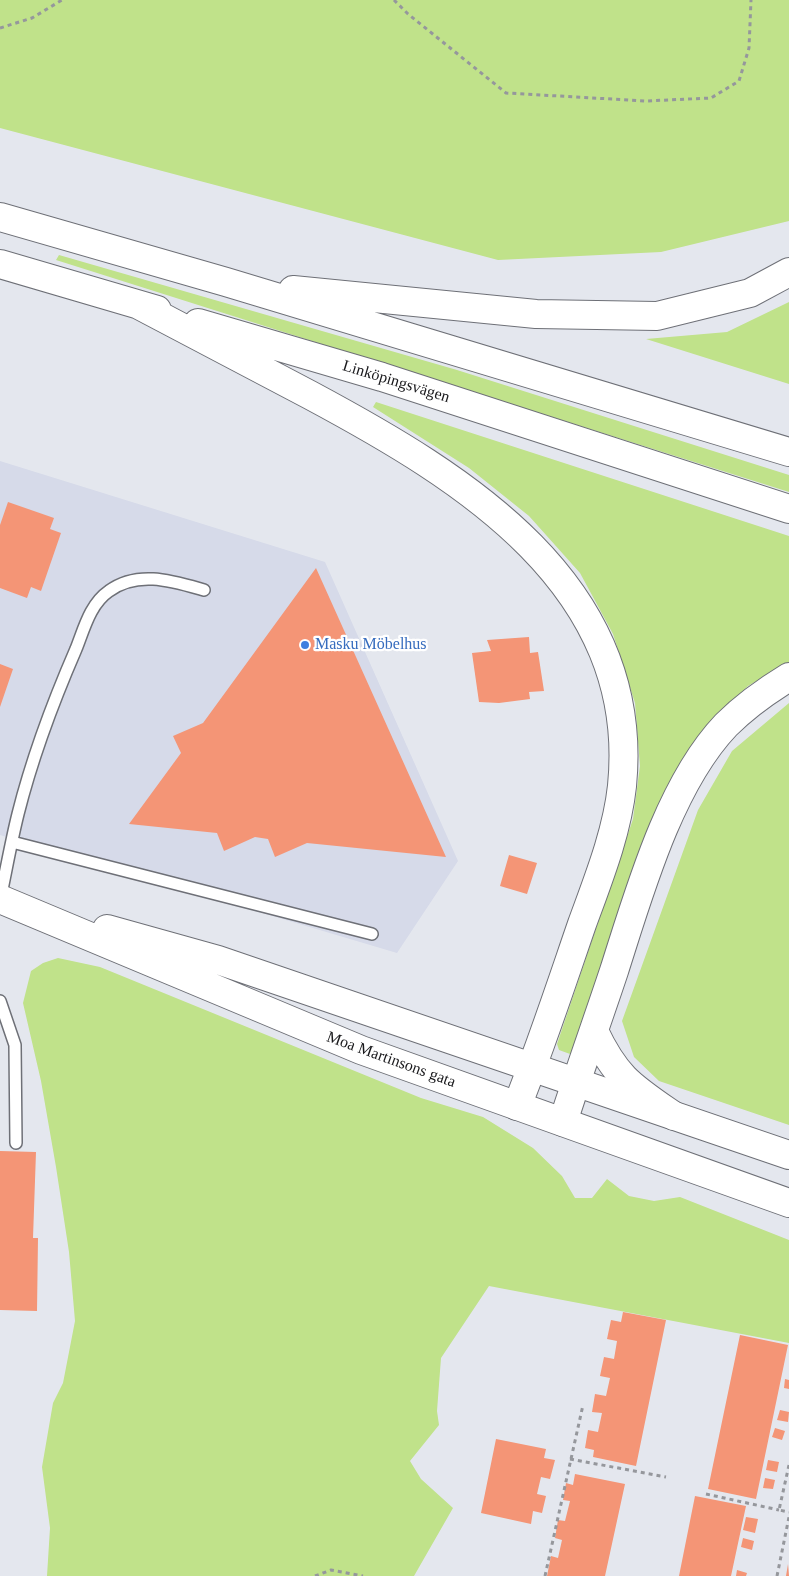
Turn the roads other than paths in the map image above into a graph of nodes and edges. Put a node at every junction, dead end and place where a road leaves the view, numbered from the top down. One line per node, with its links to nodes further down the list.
1 (0, 218): 4 (main road)
2 (0, 264): 5 (main road, Linköpingsvägen)
3 (789, 272): 4 (main road)
4 (226, 282): 6 (main road)
5 (140, 305): 7 (main road, Linköpingsvägen); 15 (main road)
6 (789, 452)
7 (789, 509)
8 (204, 590): 10 (lane)
9 (789, 677): 14 (main road)
10 (12, 842): 11 (lane); 12 (lane)
11 (0, 899): 15 (main road); 17 (main road, Moa Martinsons gata)
12 (372, 934)
13 (0, 1002): 20 (lane)
14 (594, 1031): 16 (main road); 18 (main road)
15 (532, 1068): 16 (main road); 17 (main road)
16 (576, 1083): 18 (main road); 19 (main road)
17 (517, 1106): 19 (main road, Moa Martinsons gata)
18 (674, 1116): 21 (main road)
19 (563, 1122): 22 (main road, Moa Martinsons gata)
20 (16, 1143)
21 (789, 1155)
22 (789, 1203)

